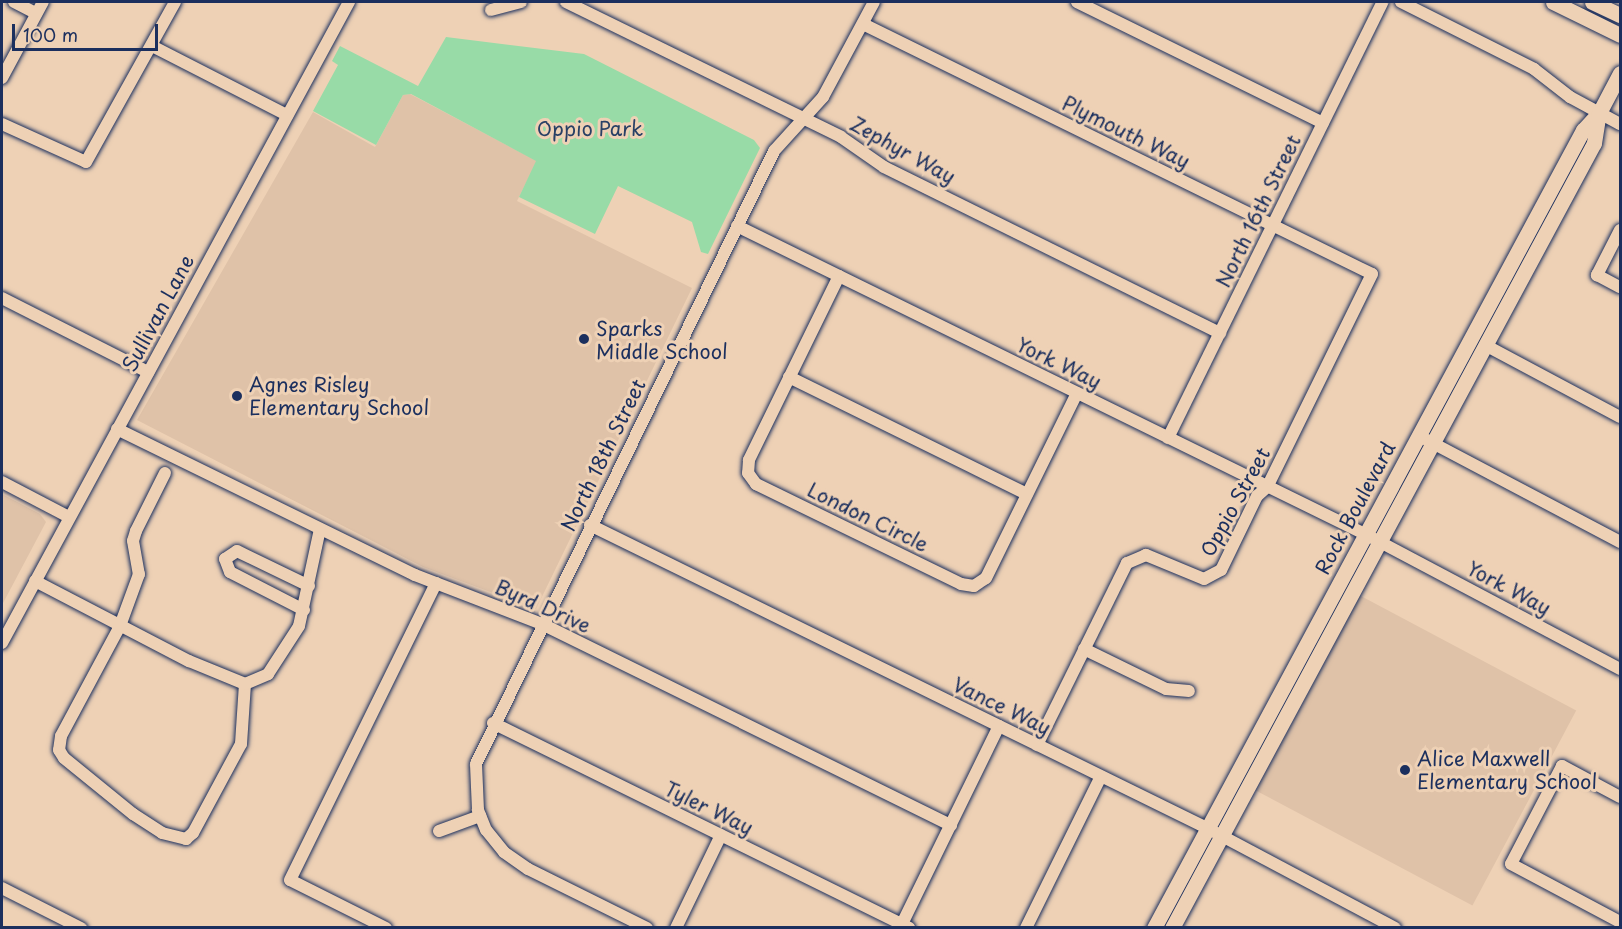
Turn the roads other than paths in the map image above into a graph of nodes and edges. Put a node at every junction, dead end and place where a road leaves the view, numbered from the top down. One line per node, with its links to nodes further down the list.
1 (14, 2): 14 (street)
2 (43, 2): 14 (street)
3 (175, 2): 18 (street)
4 (349, 2): 22 (street, Sullivan Lane)
5 (521, 2): 13 (street)
6 (566, 2): 23 (street, Zephyr Way)
7 (874, 2): 16 (street, North 18th Street)
8 (1077, 2): 24 (street)
9 (1383, 2): 24 (street, North 16th Street)
10 (1401, 2): 21 (street)
11 (1553, 2): 17 (main road)
12 (1592, 2): 15 (main road)
13 (491, 10)
14 (36, 13): 20 (street)
15 (1620, 15)
16 (863, 24): 23 (street, North 18th Street); 28 (street, Plymouth Way)
17 (1620, 35)
18 (152, 46): 22 (street); 25 (street)
19 (1620, 73): 21 (main road, Rock Boulevard)
20 (2, 78)
21 (1599, 113): 26 (street); 35 (main road, Rock Boulevard); 41 (main road, Rock Boulevard)
22 (287, 115): 36 (street, Sullivan Lane)
23 (802, 118): 27 (street, North 18th Street); 34 (street, Zephyr Way)
24 (1323, 123): 28 (street, North 16th Street)
25 (2, 124)
26 (1620, 124)
27 (737, 226): 31 (street, York Way); 49 (street, North 18th Street)
28 (1273, 226): 30 (street, Plymouth Way); 34 (street, North 16th Street)
29 (1620, 230): 32 (street)
30 (1372, 274): 46 (street, Oppio Street)
31 (839, 276): 37 (street, London Circle); 38 (street, York Way)
32 (1620, 287)
33 (2, 298): 36 (street)
34 (1220, 333): 42 (street, North 16th Street)
35 (1485, 345): 39 (street); 43 (main road, Rock Boulevard)
36 (148, 372): 40 (street, Sullivan Lane)
37 (789, 377): 47 (street); 47 (street, London Circle)
38 (1077, 393): 42 (street, York Way); 47 (street, London Circle)
39 (1620, 417)
40 (117, 429): 48 (street, Sullivan Lane); 50 (street, Byrd Drive)
41 (1418, 435): 43 (street); 51 (main road, Rock Boulevard)
42 (1168, 438): 46 (street, York Way)
43 (1433, 442): 52 (main road, Rock Boulevard); 53 (street)
44 (165, 472): 59 (street)
45 (2, 483): 48 (street)
46 (1268, 487): 51 (street, York Way); 61 (street, Oppio Street)
47 (1027, 494)
48 (69, 517): 54 (street, Sullivan Lane)
49 (590, 525): 58 (street, North 18th Street); 66 (street, Vance Way)
50 (320, 529): 55 (street, Byrd Drive); 56 (street)
51 (1365, 534): 52 (street, York Way); 73 (main road, Rock Boulevard)
52 (1380, 542): 62 (street, York Way); 73 (main road, Rock Boulevard)
53 (1620, 542)
54 (34, 581): 59 (street); 60 (street, Sullivan Lane)
55 (436, 583): 58 (street, Byrd Drive); 79 (street)
56 (309, 586): 57 (street); 57 (street)
57 (304, 610): 63 (street)
58 (542, 624): 65 (street, North 18th Street); 71 (street, Byrd Drive)
59 (120, 626): 63 (street); 63 (street)
60 (2, 643)
61 (1084, 649): 64 (street); 67 (street, Oppio Street)
62 (1620, 669)
63 (246, 684)
64 (1189, 691)
65 (493, 723): 70 (street, North 18th Street); 74 (street, Tyler Way)
66 (999, 726): 67 (street, Vance Way); 71 (street)
67 (1037, 745): 68 (street, Vance Way)
68 (1101, 776): 73 (street, Vance Way); 82 (street)
69 (1620, 797): 76 (street)
70 (480, 816): 72 (street); 80 (street)
71 (951, 825): 77 (street)
72 (439, 831)
73 (1213, 832): 83 (main road, Rock Boulevard); 84 (main road, Rock Boulevard); 85 (street, Vance Way)
74 (721, 835): 77 (street, Tyler Way); 81 (street)
75 (2, 888): 78 (street)
76 (1620, 922)
77 (904, 926)
78 (81, 927)
79 (386, 927)
80 (647, 927)
81 (676, 927)
82 (1026, 927)
83 (1156, 927)
84 (1172, 927)
85 (1395, 927)

